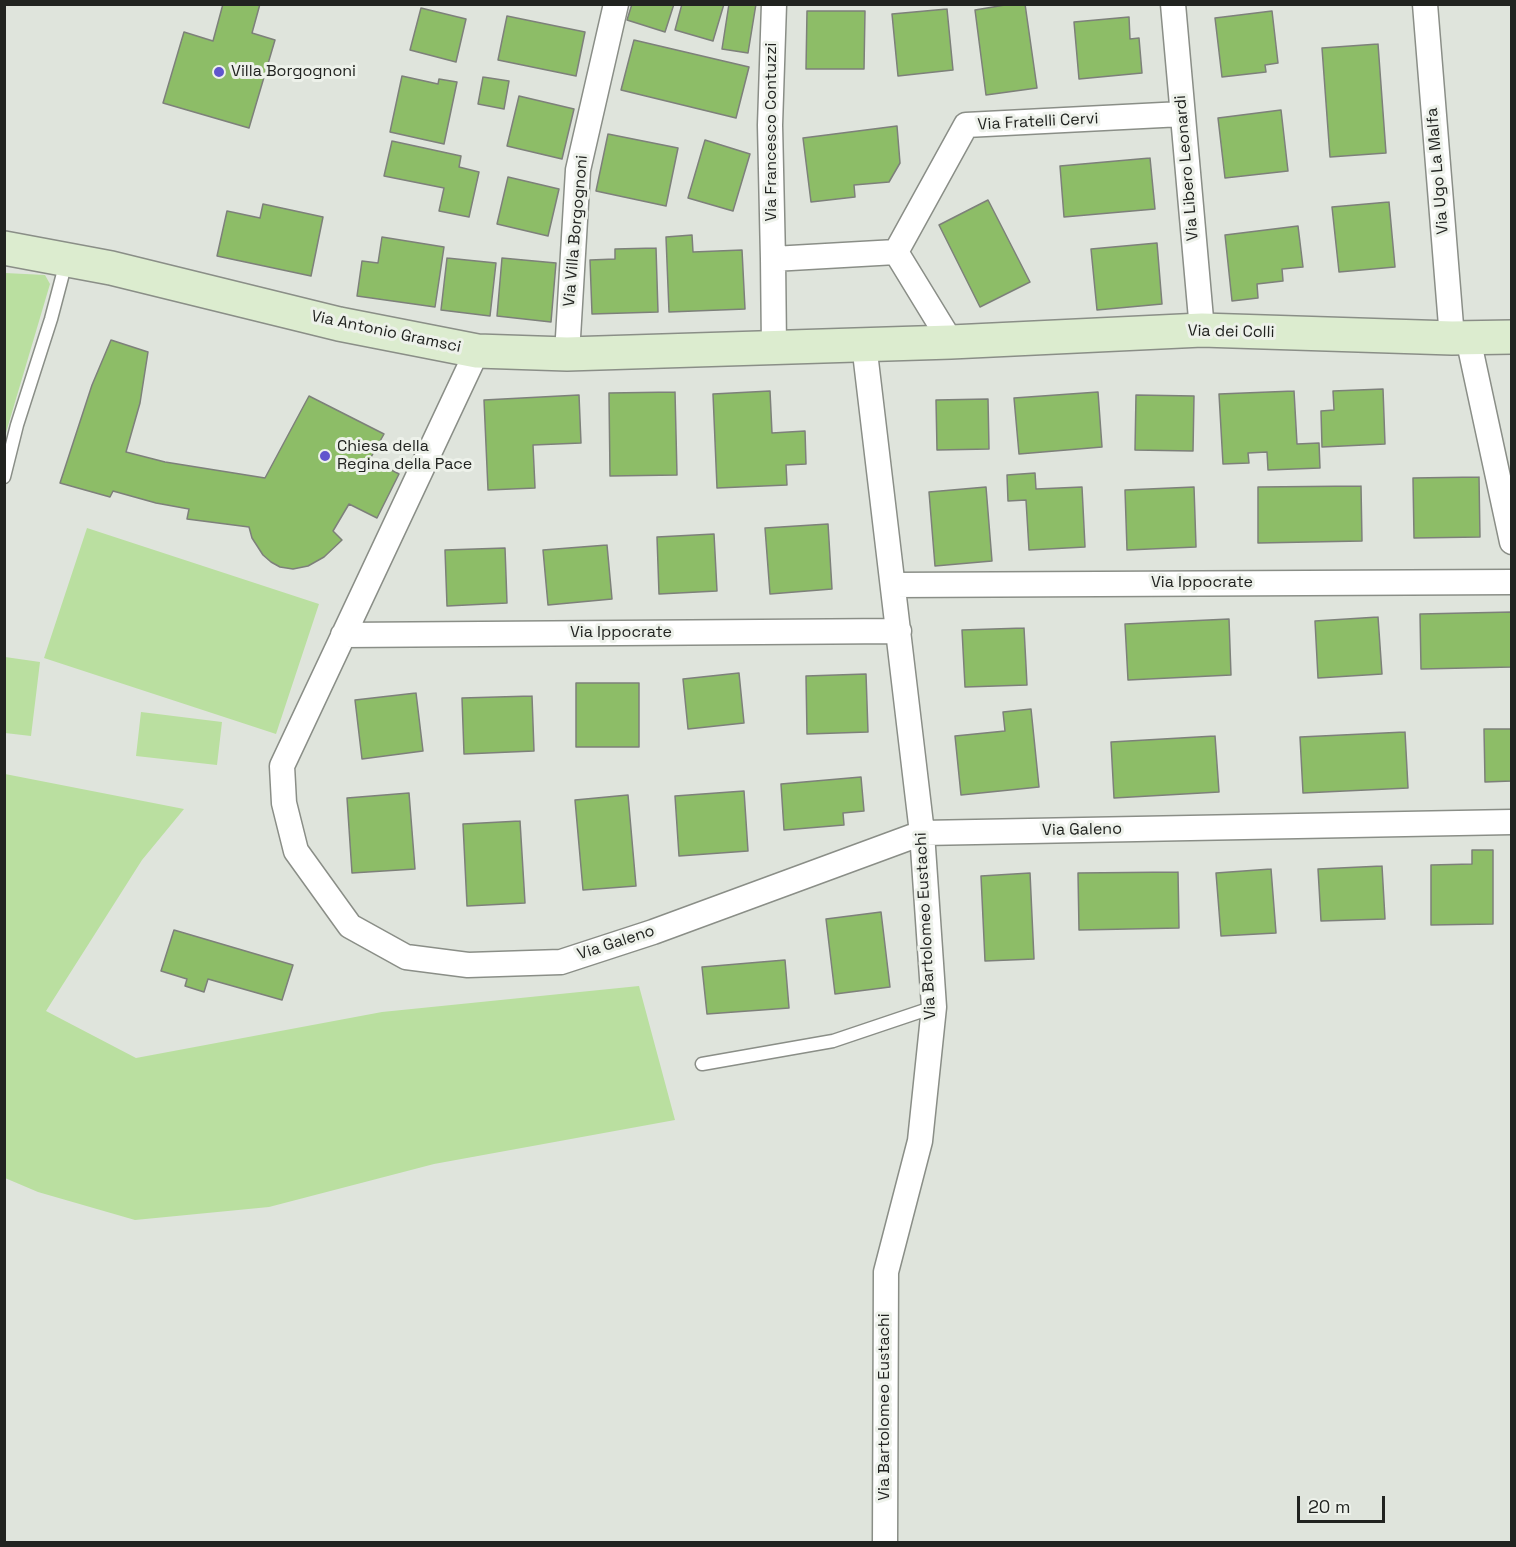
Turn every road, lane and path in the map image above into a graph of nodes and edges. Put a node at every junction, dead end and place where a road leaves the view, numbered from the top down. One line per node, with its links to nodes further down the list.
1 (616, 4): 17 (street, Via Villa Borgognoni)
2 (774, 4): 9 (street, Via Francesco Contuzzi)
3 (1173, 4): 5 (street, Via Libero Leonardi)
4 (1425, 4): 11 (street, Via Ugo La Malfa)
5 (1182, 114): 7 (street, Via Fratelli Cervi); 10 (street, Via Libero Leonardi)
6 (4, 248): 8 (street, Via Antonio Gramsci)
7 (896, 252): 9 (street); 13 (street)
8 (67, 259): 16 (street, Via Antonio Gramsci); 18 (lane)
9 (773, 259): 15 (street, Via Francesco Contuzzi)
10 (1202, 330): 11 (street, Via dei Colli); 13 (street, Via dei Colli)
11 (1460, 338): 12 (street, Via dei Colli); 19 (street, Via Ugo La Malfa)
12 (1511, 338)
13 (951, 342): 14 (street, Via dei Colli)
14 (864, 344): 15 (street, Via Antonio Gramsci); 21 (street, Via Bartolomeo Eustachi)
15 (774, 347): 17 (street, Via Antonio Gramsci)
16 (477, 351): 17 (street, Via Antonio Gramsci); 23 (street, Via Galeno)
17 (567, 354)
18 (4, 477)
19 (1512, 542)
20 (1512, 582): 21 (street, Via Ippocrate)
21 (893, 585): 22 (street, Via Bartolomeo Eustachi)
22 (899, 631): 23 (street, Via Ippocrate); 25 (street, Via Bartolomeo Eustachi)
23 (342, 635): 25 (street, Via Galeno)
24 (1512, 822): 25 (street, Via Galeno)
25 (922, 833): 26 (street, Via Bartolomeo Eustachi)
26 (934, 1007): 27 (lane); 28 (street, Via Bartolomeo Eustachi)
27 (702, 1064)
28 (885, 1542)

